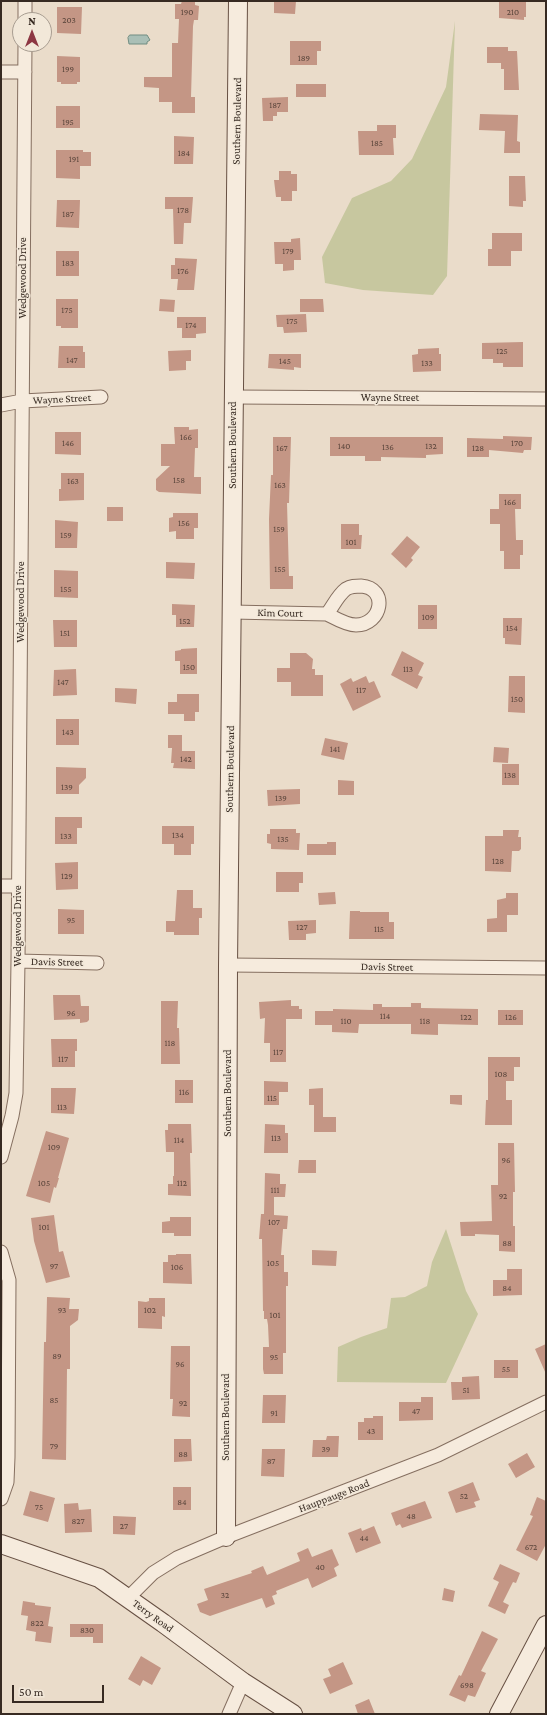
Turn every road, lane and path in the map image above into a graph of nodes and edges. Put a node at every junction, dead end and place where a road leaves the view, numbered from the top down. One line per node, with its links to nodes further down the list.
1 (25, 1): 3 (street)
2 (238, 1): 8 (street, Southern Boulevard)
3 (25, 12)
4 (25, 52): 6 (street, Wedgewood Drive)
5 (1, 72): 6 (street)
6 (25, 72): 10 (street, Wedgewood Drive)
7 (101, 397): 10 (street, Wayne Street)
8 (234, 397): 9 (street, Wayne Street); 12 (street, Southern Boulevard)
9 (546, 399)
10 (22, 401): 11 (street, Wayne Street); 15 (street, Wedgewood Drive)
11 (1, 405)
12 (232, 612): 13 (street, Kim Court); 18 (street, Southern Boulevard)
13 (327, 614)
14 (1, 886): 15 (street)
15 (18, 886): 16 (street, Wedgewood Drive)
16 (18, 961): 17 (street, Davis Street); 20 (street, Wedgewood Drive)
17 (97, 963)
18 (228, 965): 19 (street, Davis Street); 24 (street, Southern Boulevard)
19 (546, 968)
20 (1, 1157)
21 (1, 1252): 23 (street)
22 (546, 1402): 24 (street, Hauppauge Road)
23 (1, 1499)
24 (226, 1537): 26 (street, Hauppauge Road)
25 (1, 1544): 26 (street, Terry Road)
26 (128, 1598): 28 (street, Terry Road)
27 (546, 1625): 31 (street)
28 (243, 1682): 29 (street); 30 (street, Terry Road)
29 (228, 1714)
30 (293, 1714)
31 (500, 1714)

